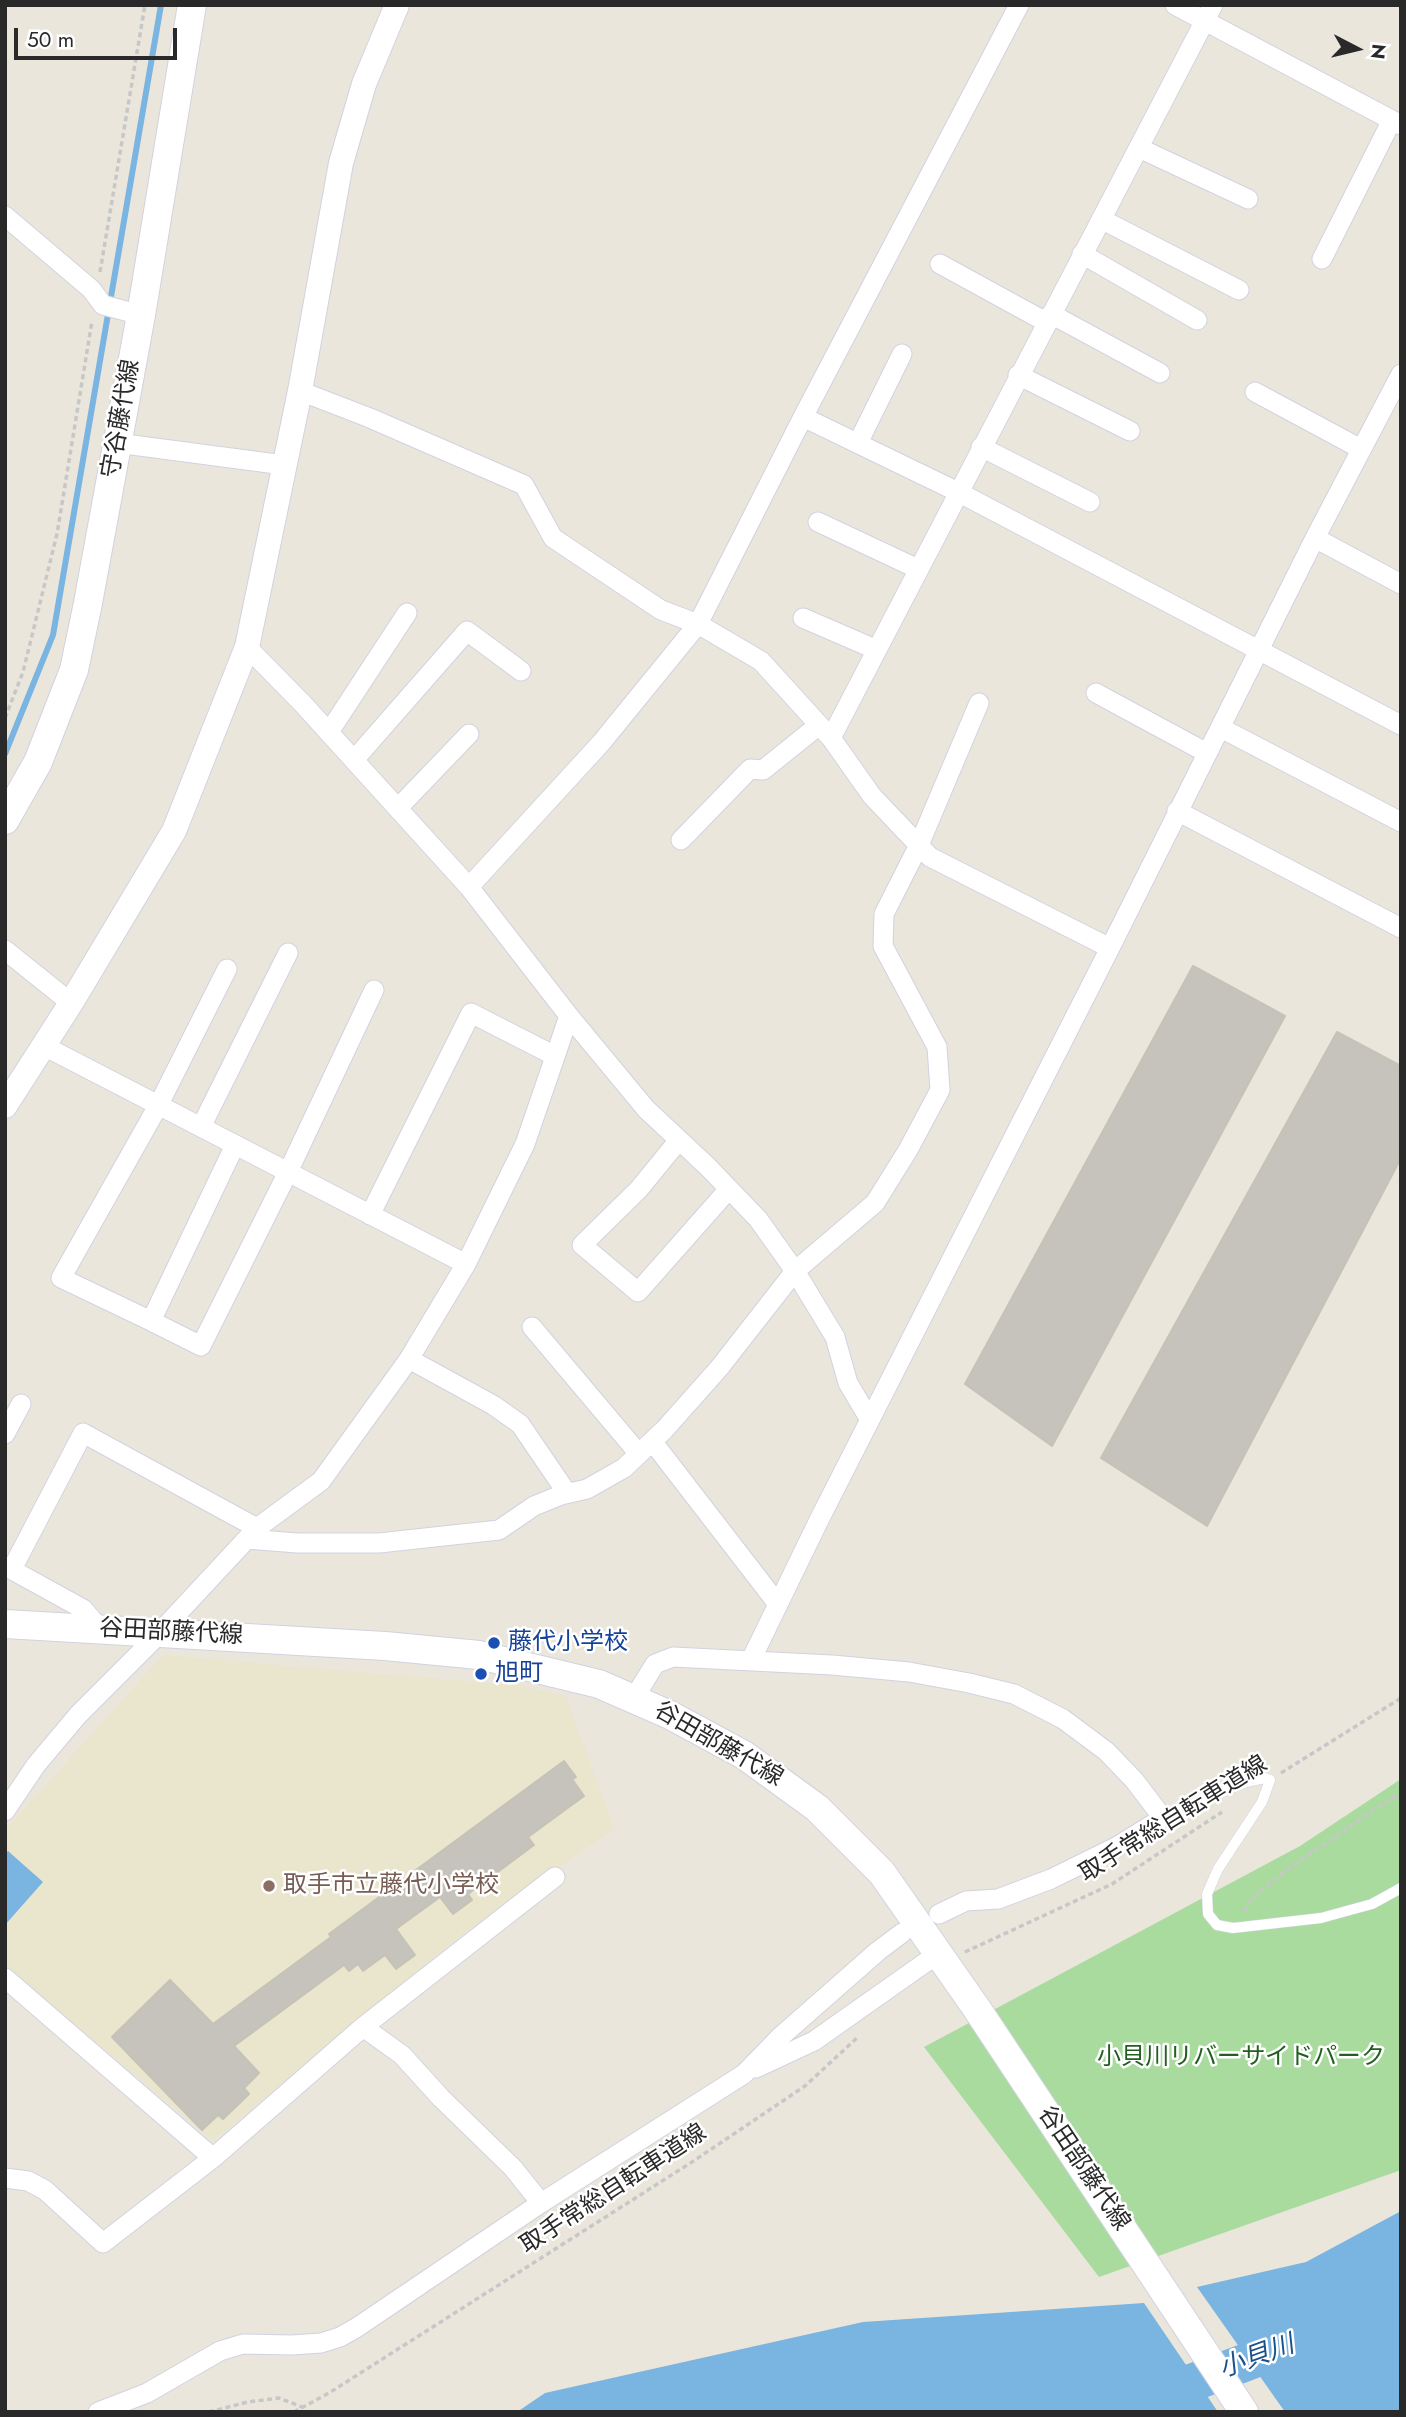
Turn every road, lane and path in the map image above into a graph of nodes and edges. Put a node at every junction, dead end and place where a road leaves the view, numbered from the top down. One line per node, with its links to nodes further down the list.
1 (145, 5): 16 (path)
2 (192, 5): 17 (main road, 守谷藤代線)
3 (397, 5): 24 (street)
4 (1019, 5): 26 (street)
5 (1175, 5): 6 (street)
6 (1209, 12): 7 (street); 8 (street)
7 (1396, 122): 13 (street)
8 (1139, 148): 9 (street); 11 (street)
9 (1248, 199)
10 (5, 216): 16 (street)
11 (1101, 219): 12 (street); 15 (street)
12 (1083, 254): 18 (street); 19 (street)
13 (1322, 259)
14 (940, 264): 18 (street)
15 (1239, 290)
16 (96, 297): 17 (street); 48 (path)
17 (141, 316): 28 (main road, 守谷藤代線)
18 (1049, 318): 21 (street); 23 (street)
19 (1197, 320)
20 (902, 354): 29 (street)
21 (1160, 373)
22 (1401, 374): 31 (street)
23 (1018, 375): 27 (street); 30 (street)
24 (300, 391): 32 (street); 41 (street)
25 (1255, 392): 31 (street)
26 (803, 417): 29 (street); 41 (street)
27 (1130, 431)
28 (117, 443): 32 (street); 58 (main road, 守谷藤代線)
29 (858, 443): 33 (street)
30 (981, 447): 33 (street); 34 (street)
31 (1362, 449): 36 (street)
32 (285, 465): 42 (street)
33 (958, 492): 37 (street); 44 (street)
34 (1090, 502)
35 (818, 522): 37 (street)
36 (1315, 538): 38 (street); 44 (street)
37 (918, 569): 43 (street)
38 (1401, 584)
39 (407, 612): 51 (street)
40 (803, 618): 43 (street)
41 (698, 624): 52 (street); 62 (street)
42 (247, 647): 51 (street); 69 (street)
43 (877, 650): 52 (street)
44 (1260, 652): 49 (street); 50 (street)
45 (522, 671): 55 (street)
46 (1097, 693): 54 (street)
47 (979, 703): 61 (street)
48 (5, 718)
49 (1401, 725)
50 (1221, 728): 54 (street); 59 (street)
51 (329, 732): 55 (street)
52 (825, 732): 60 (street); 61 (street)
53 (469, 734): 56 (street)
54 (1207, 753): 57 (street)
55 (354, 760): 56 (street)
56 (398, 808): 62 (street)
57 (1177, 811): 63 (street); 64 (street)
58 (5, 820)
59 (1401, 822)
60 (681, 840)
61 (919, 845): 64 (street); 82 (street)
62 (470, 887): 70 (street)
63 (1401, 928)
64 (1110, 948): 87 (street)
65 (5, 950): 69 (street)
66 (288, 953): 75 (street)
67 (227, 969): 74 (street)
68 (374, 990): 78 (street)
69 (71, 1003): 71 (street)
70 (569, 1016): 72 (street); 76 (street)
71 (44, 1046): 73 (street); 74 (street)
72 (555, 1056): 80 (street); 81 (street)
73 (5, 1106)
74 (158, 1106): 75 (street); 83 (street)
75 (201, 1128): 77 (street)
76 (679, 1140): 79 (street); 79 (street)
77 (234, 1145): 78 (street); 83 (street)
78 (288, 1172): 80 (street); 83 (street)
79 (729, 1189): 82 (street)
80 (370, 1215): 81 (street)
81 (466, 1264): 85 (street)
82 (794, 1271): 87 (street); 89 (street)
83 (151, 1321)
84 (532, 1327): 89 (street)
85 (409, 1359): 90 (street); 91 (street)
86 (21, 1404): 88 (street)
87 (870, 1420): 93 (street)
88 (5, 1434)
89 (646, 1447): 90 (street); 93 (street)
90 (567, 1493): 91 (street)
91 (252, 1534): 92 (street); 96 (street)
92 (9, 1567): 95 (street)
93 (777, 1603): 97 (street)
94 (5, 1624): 95 (main road, 谷田部藤代線)
95 (100, 1629): 96 (main road, 谷田部藤代線)
96 (160, 1632): 98 (main road, 谷田部藤代線); 103 (street)
97 (751, 1660): 98 (street); 104 (street)
98 (634, 1698): 110 (main road, 谷田部藤代線)
99 (1401, 1698): 100 (path, 取手常総自転車道線)
100 (1270, 1780): 104 (lane); 108 (lane)
101 (1401, 1793): 108 (path)
102 (1225, 1810): 110 (path, 取手常総自転車道線)
103 (5, 1811)
104 (1163, 1818): 107 (street)
105 (555, 1877): 112 (street)
106 (1401, 1888): 108 (lane)
107 (939, 1914)
108 (1233, 1928)
109 (902, 1933): 114 (street)
110 (949, 1955): 114 (street); 122 (main road, 谷田部藤代線)
111 (5, 1978): 115 (street)
112 (363, 2027): 115 (street); 117 (street)
113 (866, 2030): 118 (path, 取手常総自転車道線)
114 (744, 2074): 117 (street)
115 (213, 2158): 116 (street)
116 (5, 2178)
117 (541, 2203): 119 (street)
118 (304, 2407): 120 (path); 121 (path, 取手常総自転車道線)
119 (98, 2412)
120 (209, 2412)
121 (294, 2412)
122 (1244, 2412)

